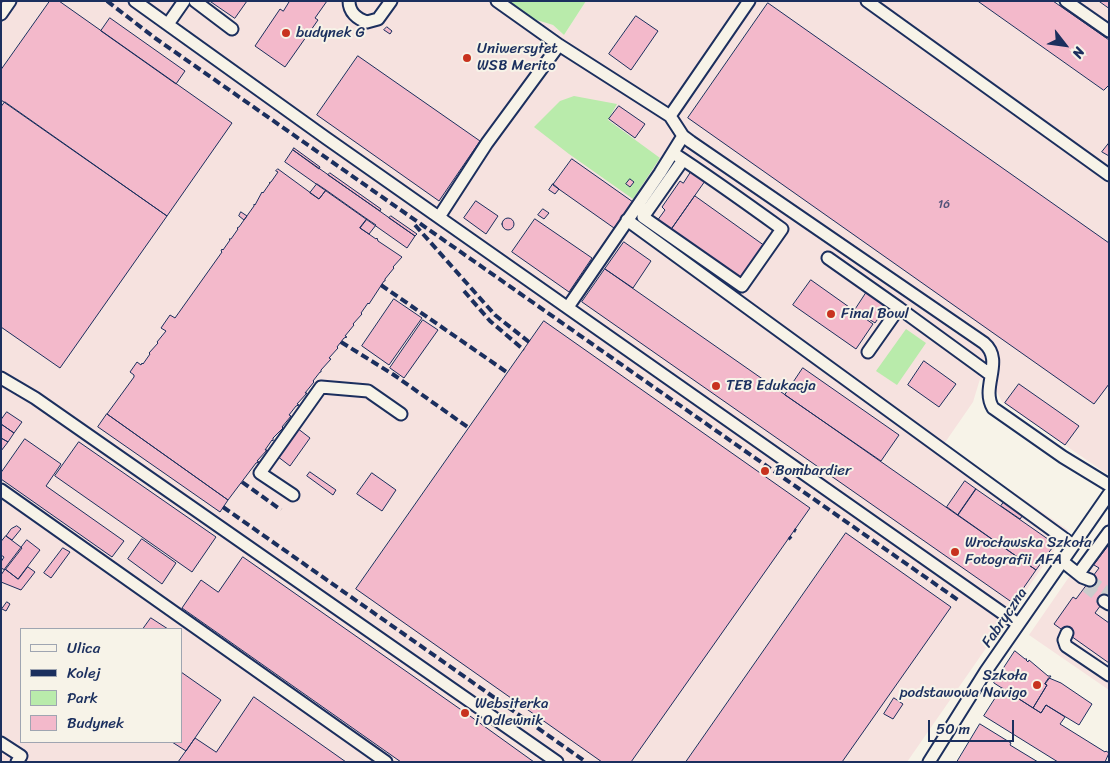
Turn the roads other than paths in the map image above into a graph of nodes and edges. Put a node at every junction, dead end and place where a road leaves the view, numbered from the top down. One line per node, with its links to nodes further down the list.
1 (10, 1): 11 (street)
2 (135, 1): 12 (street)
3 (184, 1): 12 (street)
4 (196, 1): 13 (street)
5 (349, 1): 6 (street)
6 (391, 1)
7 (497, 1): 15 (street)
8 (867, 1): 20 (street)
9 (1066, 1): 14 (street)
10 (744, 3): 16 (street)
11 (1, 14)
12 (168, 24): 21 (street)
13 (232, 28)
14 (1109, 31)
15 (559, 45): 16 (street); 21 (street)
16 (670, 116): 17 (street)
17 (683, 136): 18 (street); 27 (street)
18 (673, 153): 19 (street); 22 (street)
19 (683, 160): 19 (street)
20 (1109, 175)
21 (438, 217): 24 (street)
22 (627, 220): 24 (street); 35 (street)
23 (828, 258): 25 (street)
24 (568, 307): 37 (street)
25 (899, 308): 26 (street); 27 (street)
26 (868, 352)
27 (991, 375): 30 (street)
28 (1, 378): 43 (street)
29 (401, 414): 33 (street)
30 (1109, 485)
31 (1, 490): 42 (street)
32 (1109, 494): 35 (street, Fabryczna)
33 (293, 495)
34 (1109, 532): 36 (street)
35 (1073, 545): 36 (street, Fabryczna)
36 (1062, 561): 37 (street, Fabryczna)
37 (1018, 624): 44 (street, Fabryczna)
38 (1068, 634): 39 (street)
39 (1109, 675)
40 (1, 743): 41 (street)
41 (17, 762)
42 (386, 762)
43 (557, 762)
44 (929, 762)

